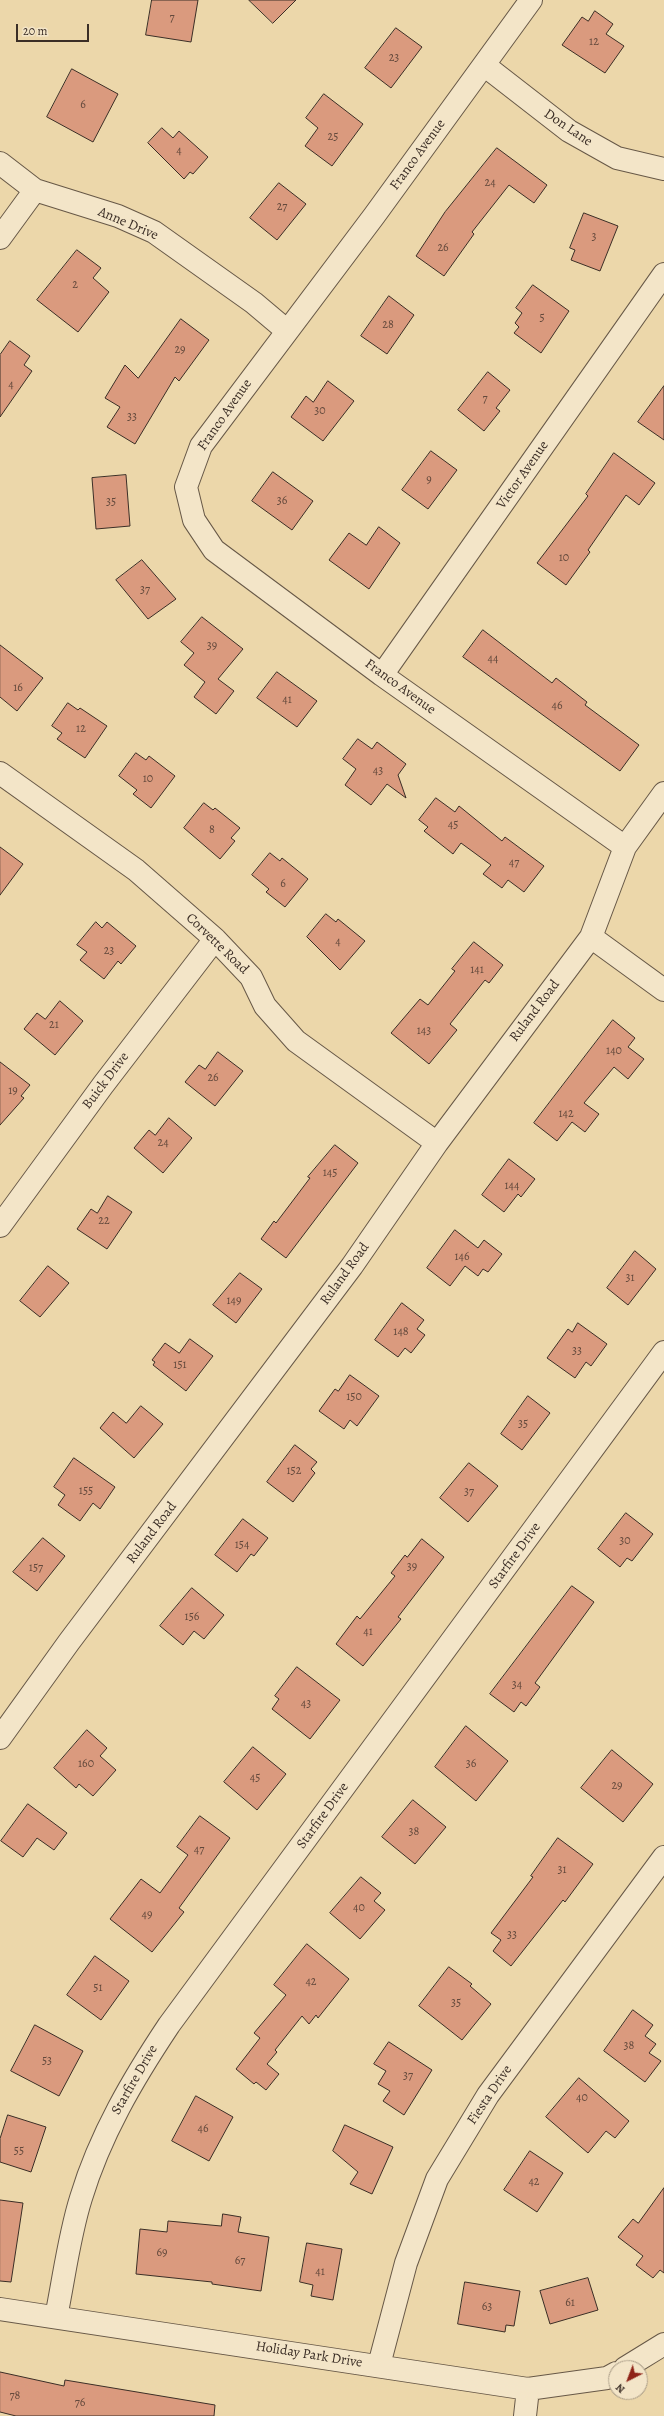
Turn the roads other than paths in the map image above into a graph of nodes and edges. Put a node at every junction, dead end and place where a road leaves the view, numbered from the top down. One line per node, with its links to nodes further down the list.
1 (532, 0): 2 (street, Franco Avenue)
2 (484, 65): 4 (street, Don Lane); 8 (street, Franco Avenue)
3 (0, 163): 5 (street, Anne Drive)
4 (664, 169)
5 (35, 190): 6 (street); 8 (street, Anne Drive)
6 (0, 238)
7 (664, 274): 9 (street, Victor Avenue)
8 (286, 330): 9 (street, Franco Avenue)
9 (382, 674): 12 (street, Franco Avenue)
10 (0, 773): 14 (street, Corvette Road)
11 (664, 793): 12 (street, Ruland Road)
12 (625, 847): 13 (street, Ruland Road)
13 (591, 937): 15 (street); 16 (street, Ruland Road)
14 (215, 939): 16 (street, Corvette Road); 17 (street, Buick Drive)
15 (664, 990)
16 (437, 1143): 19 (street, Ruland Road)
17 (0, 1226)
18 (664, 1352): 22 (street, Starfire Drive)
19 (0, 1738)
20 (664, 1857): 25 (street, Fiesta Drive)
21 (0, 2309): 22 (street, Holiday Park Drive)
22 (56, 2317): 25 (street, Holiday Park Drive)
23 (664, 2344): 24 (street)
24 (639, 2360)
25 (379, 2365): 27 (street, Holiday Park Drive)
26 (608, 2377): 27 (street, Holiday Park Drive)
27 (528, 2389): 28 (street)
28 (525, 2416)

